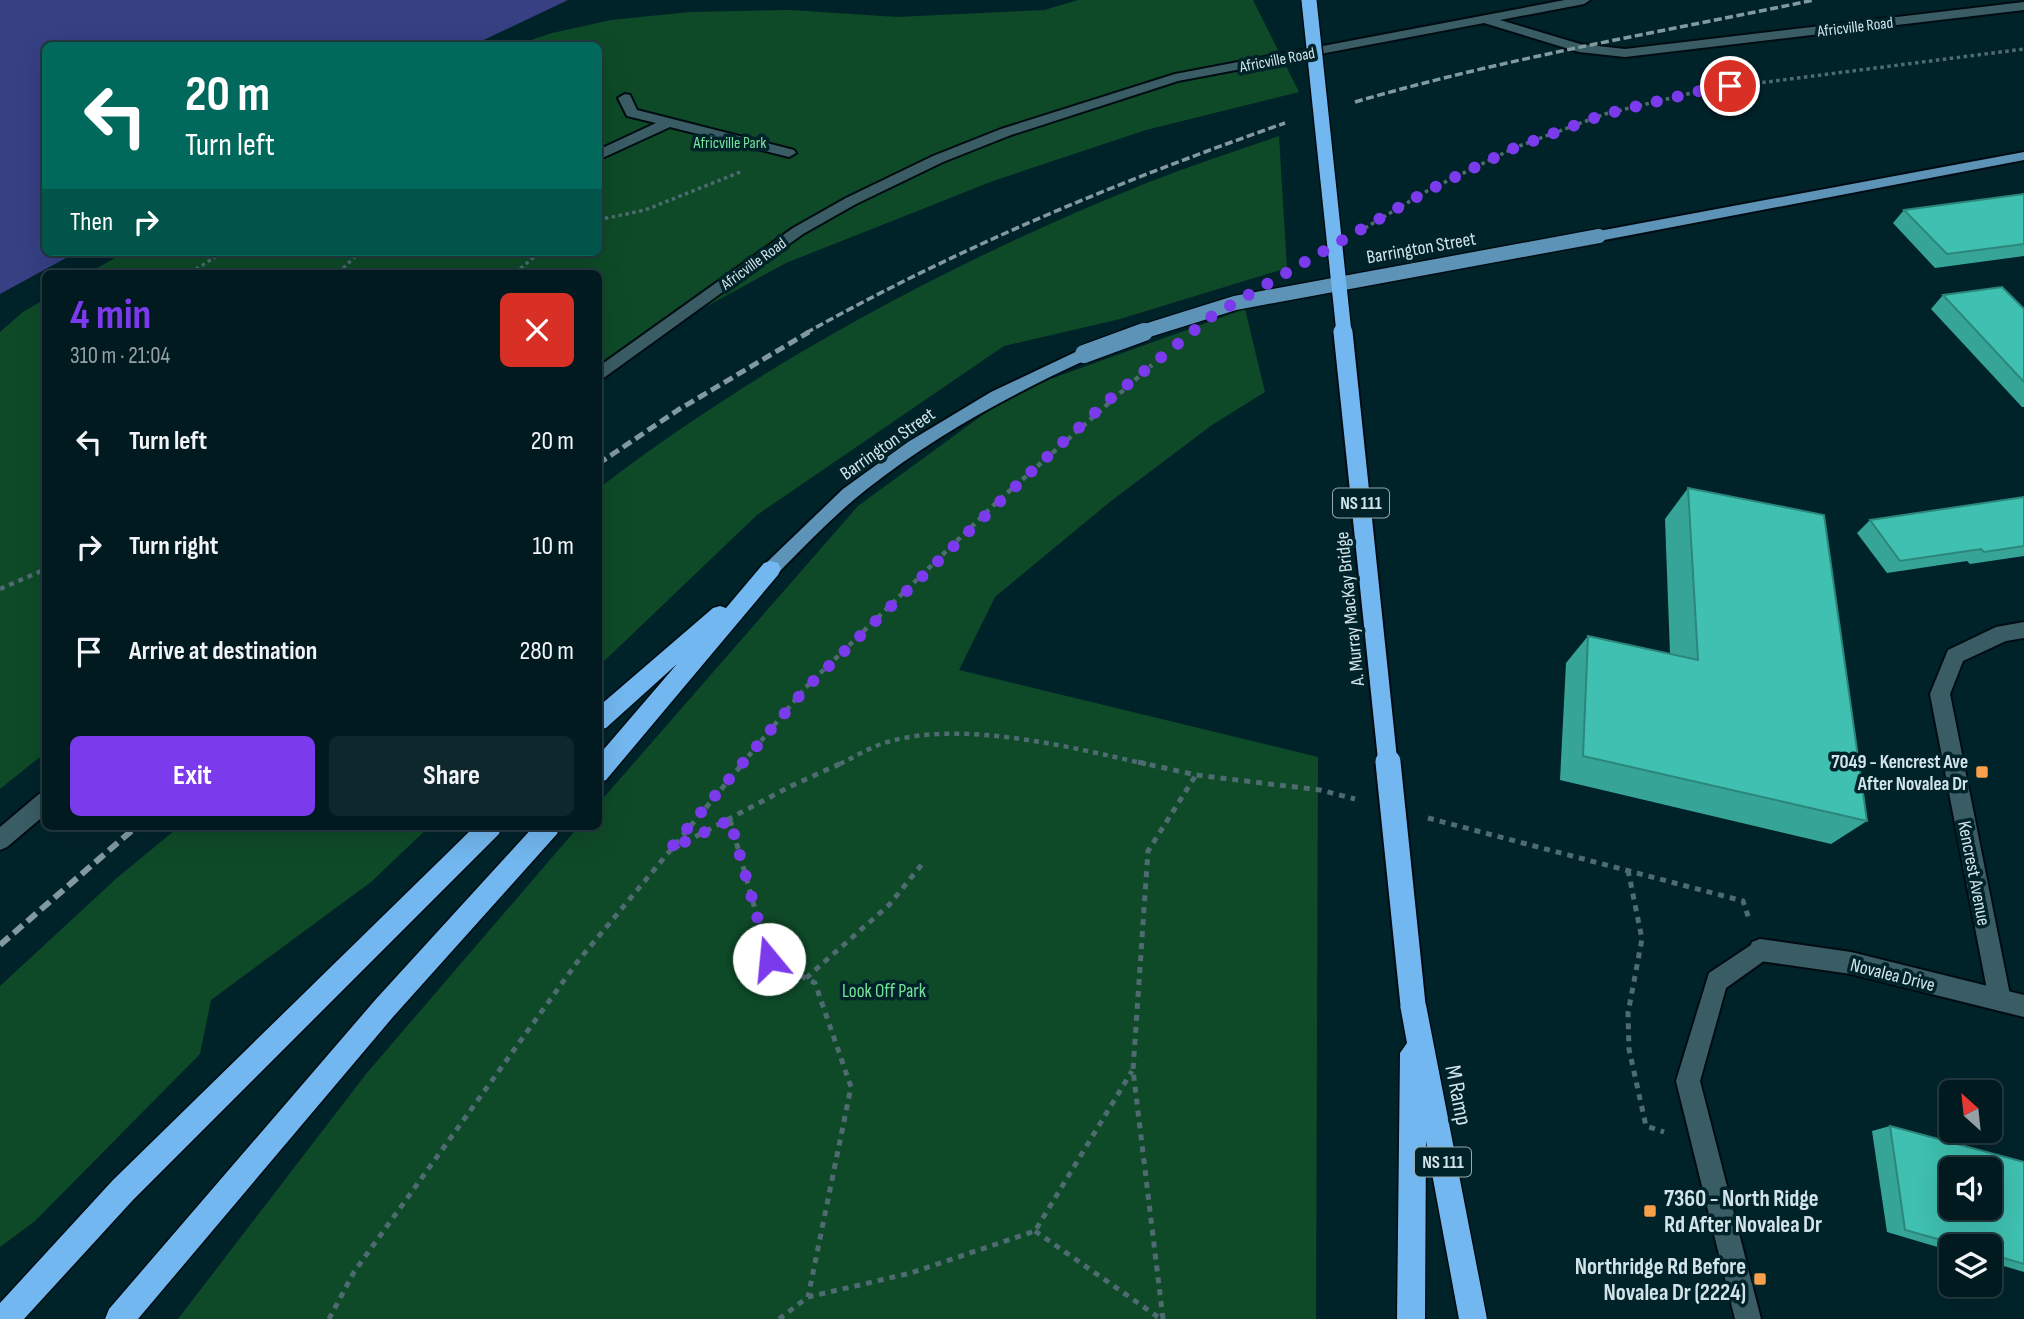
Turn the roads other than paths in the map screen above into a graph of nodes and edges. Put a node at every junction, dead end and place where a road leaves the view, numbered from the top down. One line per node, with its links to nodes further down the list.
1 (1309, 0): 20 (highway, A. Murray MacKay Bridge / NS 111, bridge)
2 (1584, 0): 4 (street)
3 (2024, 6): 4 (street, Africville Road)
4 (1484, 18): 10 (street, Africville Road)
5 (625, 98): 6 (street)
6 (667, 123): 7 (street); 8 (street)
7 (789, 153)
8 (602, 154)
9 (2024, 156): 11 (main road, Barrington Street, bridge)
10 (602, 373)
11 (771, 569): 13 (highway); 14 (highway)
12 (2024, 630): 19 (street, Kencrest Avenue)
13 (602, 718)
14 (602, 767)
15 (42, 804): 18 (street)
16 (487, 830): 22 (highway)
17 (546, 830): 23 (highway)
18 (0, 840)
19 (2000, 1000): 21 (street, Novalea Drive); 26 (street, Novalea Drive)
20 (1413, 1005): 24 (highway, NS 111); 25 (highway, M Ramp / NS 111)
21 (2024, 1006)
22 (5, 1319)
23 (119, 1319)
24 (1411, 1319)
25 (1473, 1319)
26 (1748, 1319)

